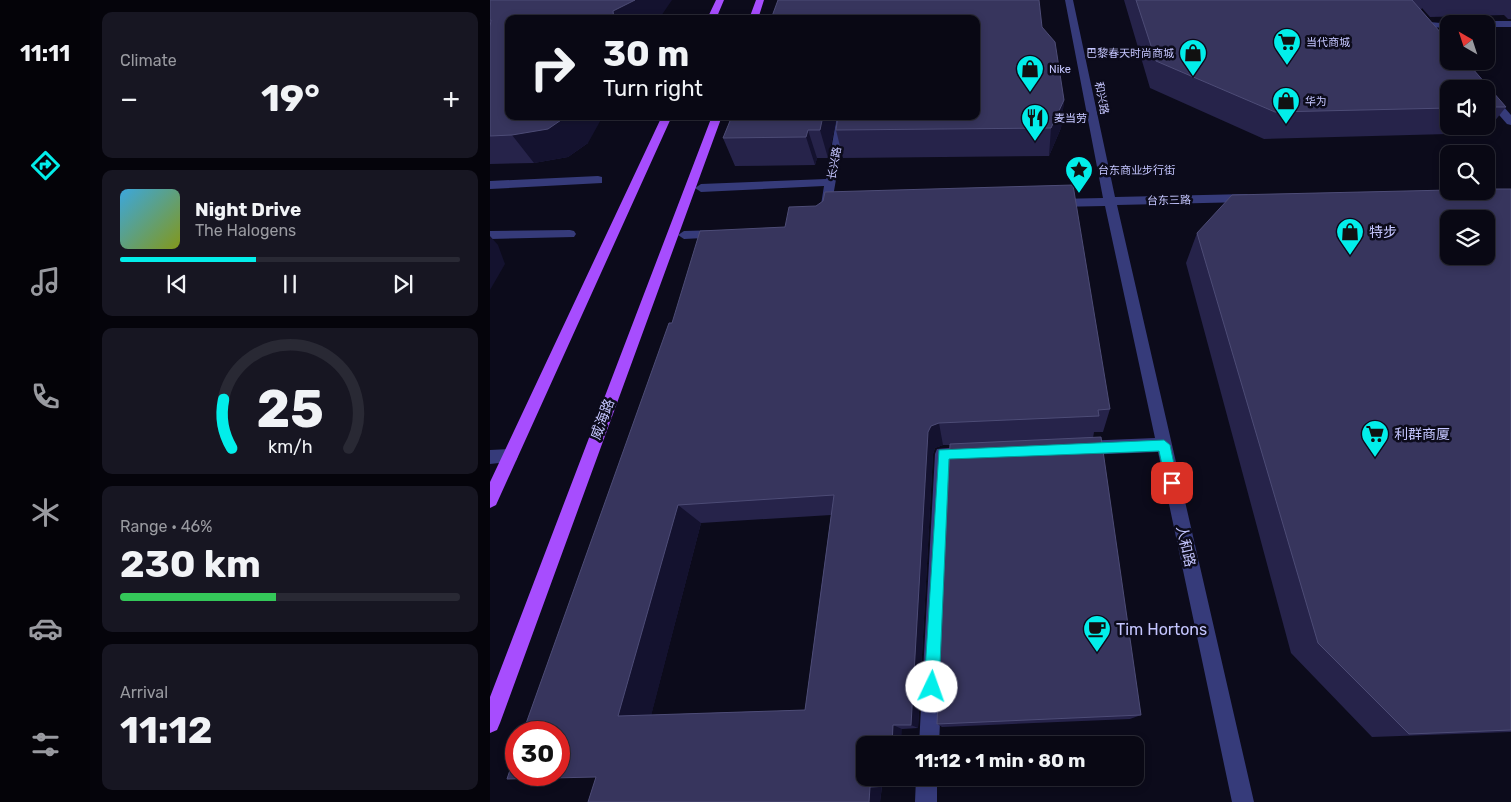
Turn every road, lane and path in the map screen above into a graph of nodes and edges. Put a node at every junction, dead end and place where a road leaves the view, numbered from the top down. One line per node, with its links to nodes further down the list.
1 (720, 0): 4 (main road)
2 (760, 0): 5 (main road)
3 (1069, 0): 20 (street, 和兴路)
4 (713, 15)
5 (754, 15)
6 (1495, 24): 7 (street)
7 (1511, 24)
8 (1440, 25): 9 (street)
9 (1429, 26)
10 (1495, 103): 14 (street)
11 (665, 120): 30 (main road)
12 (716, 120): 33 (main road, 威海路)
13 (841, 120): 16 (street, 长兴路)
14 (1511, 122)
15 (598, 180): 17 (street)
16 (831, 182): 18 (street); 22 (street, 长兴路)
17 (490, 185)
18 (701, 188)
19 (1256, 198): 20 (street, 台东三路)
20 (1110, 202): 21 (street, 台东三路); 27 (street, 人和路)
21 (1041, 203)
22 (824, 222)
23 (734, 233): 26 (street)
24 (570, 234): 25 (street)
25 (490, 235)
26 (684, 235)
27 (1164, 445): 28 (street); 37 (street, 人和路)
28 (1068, 449)
29 (991, 452): 34 (street)
30 (510, 456): 31 (street); 32 (main road)
31 (490, 457)
32 (490, 500)
33 (490, 723)
34 (929, 736)
35 (927, 786): 36 (street)
36 (926, 802)
37 (1243, 802)

